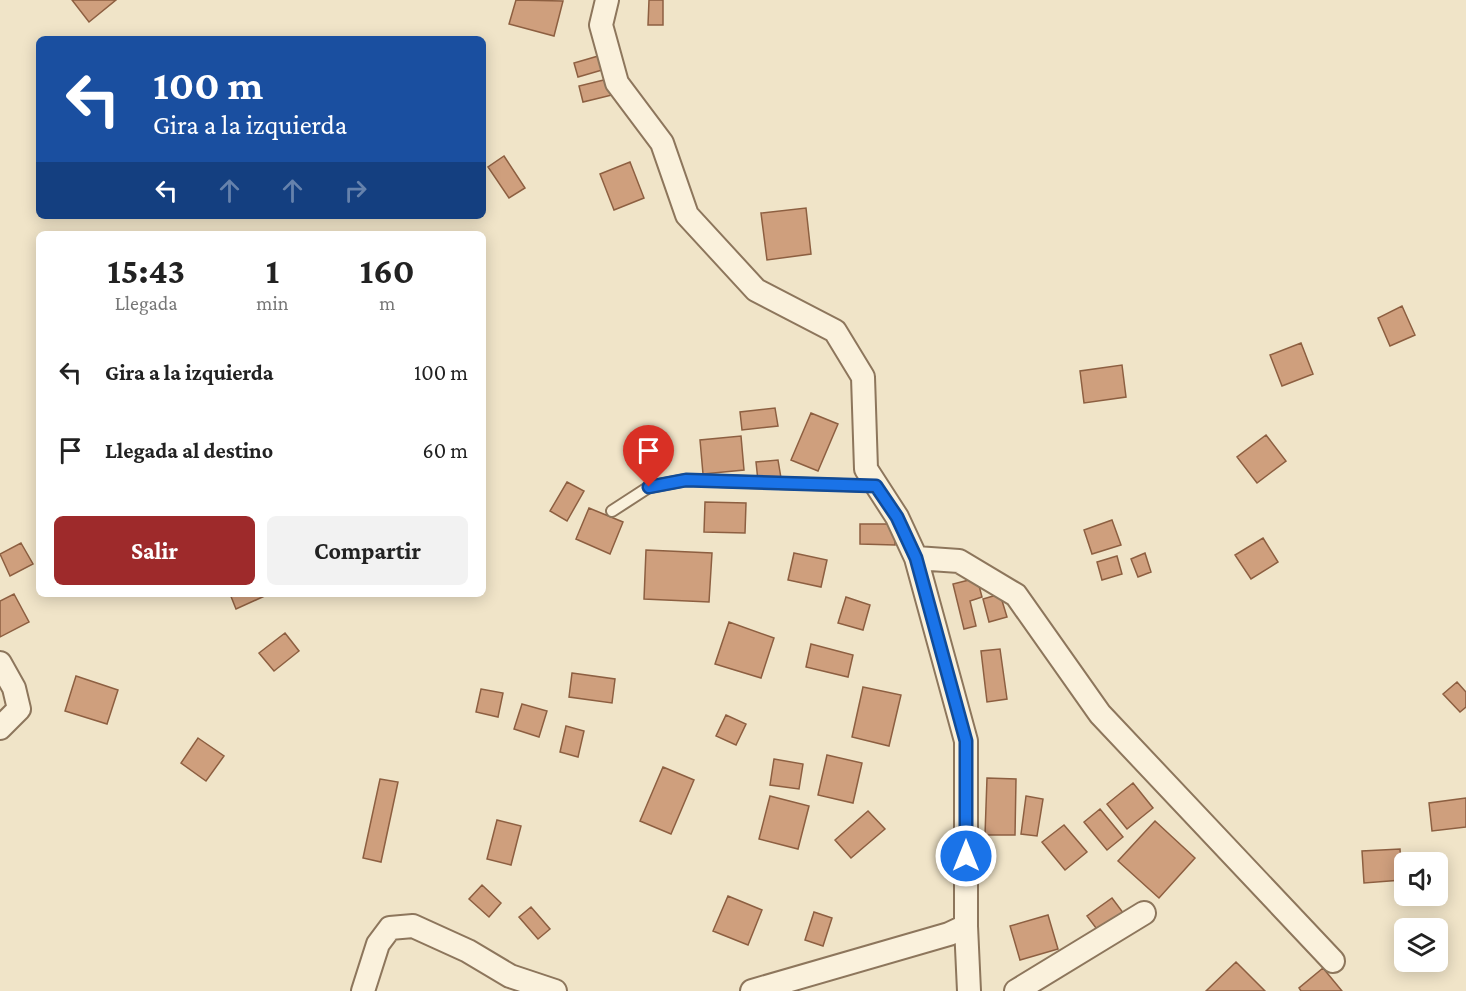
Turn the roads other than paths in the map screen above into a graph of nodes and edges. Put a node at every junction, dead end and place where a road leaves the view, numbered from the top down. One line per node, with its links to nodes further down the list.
1 (606, 0): 2 (street)
2 (876, 486): 3 (lane); 4 (street)
3 (612, 511)
4 (916, 558): 8 (street); 9 (street)
5 (0, 663): 6 (street)
6 (0, 728)
7 (1144, 914): 14 (street)
8 (966, 926): 12 (street); 13 (street)
9 (1333, 961)
10 (363, 991): 11 (street)
11 (555, 991)
12 (752, 991)
13 (969, 991)
14 (1016, 991)

